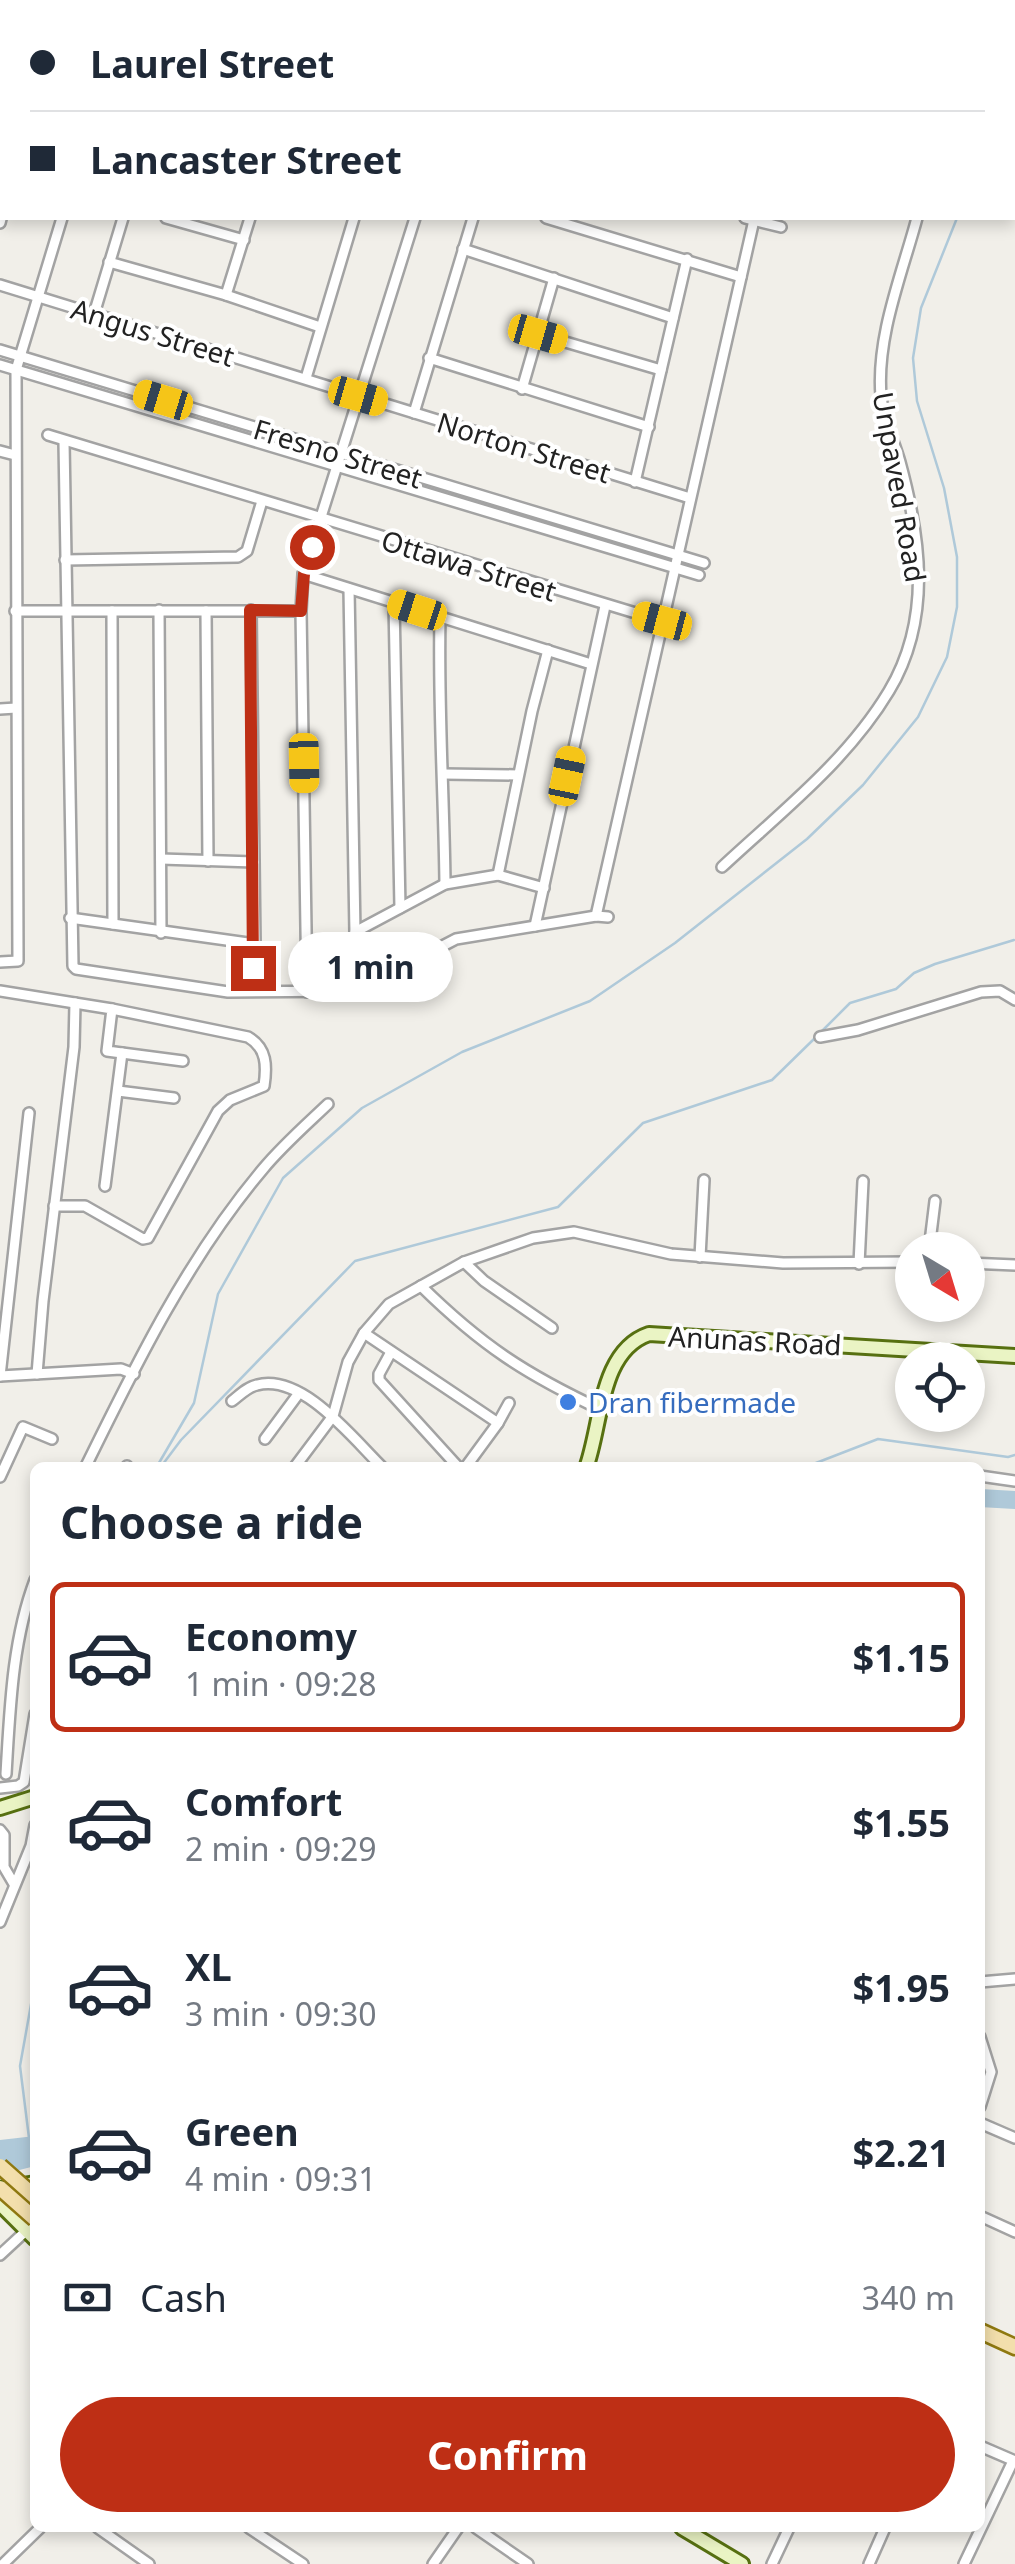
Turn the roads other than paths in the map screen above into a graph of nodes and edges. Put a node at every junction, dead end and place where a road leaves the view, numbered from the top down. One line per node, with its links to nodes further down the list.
1 (61, 220): 21 (street)
2 (123, 220): 16 (street)
3 (173, 220): 13 (street)
4 (249, 220): 13 (street)
5 (353, 220): 24 (street)
6 (413, 220): 34 (street)
7 (472, 220): 14 (street)
8 (553, 220): 15 (street)
9 (749, 220): 17 (street)
10 (753, 220): 12 (street)
11 (915, 220): 73 (street, Unpaved Road)
12 (780, 227)
13 (244, 240): 20 (street)
14 (463, 249): 18 (street); 28 (street)
15 (688, 258): 17 (street); 23 (street)
16 (109, 262): 20 (street); 22 (street)
17 (741, 277): 43 (street)
18 (554, 278): 23 (street); 25 (street)
19 (0, 285): 21 (street, Angus Street)
20 (226, 295): 24 (street)
21 (40, 297): 22 (street, Angus Street); 27 (street)
22 (94, 314): 32 (street, Angus Street)
23 (674, 318): 31 (street)
24 (320, 327): 32 (street)
25 (538, 334): 31 (street); 33 (street)
26 (0, 350): 27 (street, Fresno Street)
27 (21, 356): 30 (street); 41 (street, Fresno Street)
28 (429, 358): 33 (street); 35 (street)
29 (0, 365): 30 (street, Fresno Street)
30 (16, 370): 40 (street); 41 (street, Fresno Street)
31 (662, 370): 36 (street)
32 (306, 378): 34 (street, Angus Street)
33 (522, 389): 36 (street)
34 (358, 396): 35 (street, Norton Street); 41 (street)
35 (414, 413): 42 (street, Norton Street)
36 (649, 427): 42 (street)
37 (48, 436): 38 (street, Ottawa Street)
38 (64, 442): 44 (street, Ottawa Street); 47 (street)
39 (0, 451): 40 (street)
40 (15, 455): 57 (street)
41 (339, 459): 45 (street); 46 (street, Fresno Street); 49 (street, Fresno Street)
42 (636, 482): 43 (street, Norton Street)
43 (690, 498): 46 (street)
44 (262, 502): 45 (street, Ottawa Street); 47 (street)
45 (321, 520): 50 (street); 54 (street, Ottawa Street)
46 (676, 556): 48 (street, Fresno Street); 49 (street)
47 (65, 560): 58 (street)
48 (704, 563)
49 (674, 568): 51 (street, Fresno Street); 63 (street)
50 (304, 574): 52 (street); 61 (street)
51 (700, 575)
52 (349, 590): 53 (street); 83 (street)
53 (394, 603): 62 (street); 77 (street)
54 (605, 606): 63 (street, Ottawa Street); 65 (street)
55 (159, 610): 59 (street); 60 (street); 70 (street)
56 (250, 610): 60 (street); 61 (street); 72 (street)
57 (16, 611): 58 (street); 67 (street)
58 (67, 611): 59 (street); 80 (street)
59 (112, 611): 81 (street)
60 (206, 611): 71 (street)
61 (301, 611): 90 (street)
62 (440, 618): 64 (street); 68 (street)
63 (662, 621): 78 (street)
64 (548, 650): 65 (street); 69 (street)
65 (590, 664): 76 (street)
66 (0, 708): 67 (street)
67 (16, 708): 86 (street)
68 (444, 774): 69 (street); 75 (street)
69 (518, 775): 74 (street)
70 (160, 859): 71 (street); 84 (street)
71 (208, 861): 72 (street)
72 (254, 862): 85 (street)
73 (722, 867)
74 (498, 876): 75 (street); 76 (street)
75 (445, 884): 77 (street)
76 (544, 888): 82 (street)
77 (400, 908): 83 (street)
78 (596, 916): 79 (street); 82 (street)
79 (608, 917)
80 (70, 918): 81 (street); 89 (street)
81 (113, 924): 84 (street)
82 (535, 926): 88 (street)
83 (355, 932): 88 (street)
84 (161, 933): 85 (street)
85 (255, 944): 89 (street)
86 (0, 962)
87 (0, 990): 92 (street)
88 (356, 991): 90 (street)
89 (252, 992): 90 (street)
90 (307, 992)
91 (1015, 1000): 94 (street)
92 (74, 1003): 93 (street); 105 (street)
93 (112, 1008): 95 (street); 105 (street)
94 (820, 1037)
95 (122, 1054): 96 (street); 97 (street)
96 (183, 1062)
97 (118, 1091): 98 (street); 103 (street)
98 (174, 1098)
99 (328, 1104): 119 (street)
100 (28, 1113): 120 (street)
101 (704, 1180): 107 (street)
102 (863, 1181): 111 (street)
103 (105, 1186)
104 (936, 1201): 106 (street)
105 (54, 1206): 118 (street)
106 (931, 1232)
107 (700, 1257): 108 (street); 111 (street)
108 (464, 1262): 113 (street); 114 (street)
109 (895, 1263): 111 (street)
110 (985, 1263): 112 (street)
111 (859, 1264)
112 (1015, 1265)
113 (421, 1286): 115 (street); 124 (street)
114 (552, 1328)
115 (364, 1333): 116 (street); 125 (street)
116 (391, 1352): 126 (street); 132 (street)
117 (1015, 1355): 124 (street, Anunas Road)
118 (38, 1374): 119 (street); 120 (street)
119 (134, 1374): 129 (street)
120 (0, 1376)
121 (299, 1394): 122 (street); 125 (street); 127 (street)
122 (232, 1402)
123 (509, 1404): 126 (street)
124 (602, 1410): 134 (street, Anunas Road)
125 (334, 1416): 130 (street); 131 (street)
126 (498, 1423): 133 (street)
127 (265, 1439)
128 (52, 1440): 135 (street)
129 (88, 1462)
130 (299, 1462)
131 (377, 1462)
132 (456, 1462)
133 (467, 1462)
134 (588, 1462)
135 (0, 1477)
136 (985, 1477): 137 (street)
137 (1015, 1481)
138 (30, 1593): 140 (street)
139 (30, 1745): 141 (street)
140 (6, 1774)
141 (0, 1788)
142 (30, 1799): 143 (street)
143 (0, 1808)
144 (0, 1830): 146 (street)
145 (30, 1848): 146 (street)
146 (14, 1884): 147 (street)
147 (0, 1922)
148 (1015, 1979): 149 (street)
149 (985, 1982)
150 (985, 2054): 151 (street)
151 (985, 2090)
152 (985, 2125): 153 (street)
153 (1015, 2138)
154 (0, 2166): 157 (main road, bridge)
155 (30, 2183): 156 (street)
156 (0, 2189): 160 (main road, bridge)
157 (30, 2193)
158 (0, 2204): 161 (street)
159 (985, 2218): 163 (street)
160 (30, 2227)
161 (30, 2228)
162 (30, 2232): 164 (street)
163 (1015, 2232)
164 (0, 2254)
165 (985, 2333): 166 (main road)
166 (1015, 2347)
167 (985, 2448): 168 (street)
168 (1014, 2461): 169 (street)
169 (985, 2521)
170 (36, 2532): 179 (street)
171 (104, 2532): 180 (street)
172 (255, 2532): 181 (street)
173 (455, 2532): 182 (street)
174 (482, 2532): 183 (street)
175 (689, 2532): 184 (street)
176 (786, 2532): 185 (street)
177 (883, 2532): 186 (street)
178 (980, 2532): 187 (street)
179 (6, 2563)
180 (149, 2564)
181 (302, 2564)
182 (434, 2564)
183 (528, 2564)
184 (742, 2564)
185 (772, 2564)
186 (869, 2564)
187 (964, 2564)

